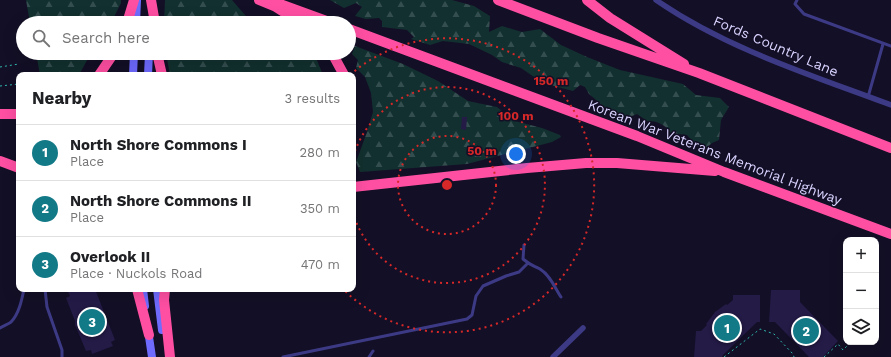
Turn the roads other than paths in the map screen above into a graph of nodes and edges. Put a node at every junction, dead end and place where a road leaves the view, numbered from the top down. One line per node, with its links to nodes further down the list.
1 (136, 0): 9 (highway); 10 (main road)
2 (151, 0): 11 (main road); 12 (highway)
3 (259, 0): 13 (highway)
4 (269, 0): 14 (highway)
5 (498, 0): 28 (highway)
6 (587, 0): 28 (highway)
7 (656, 0): 29 (street, Fords Country Lane)
8 (797, 0): 16 (lane)
9 (130, 16)
10 (136, 16)
11 (150, 16)
12 (154, 16)
13 (290, 16)
14 (313, 16)
15 (356, 32): 36 (highway, Korean War Veterans Memorial Highway)
16 (884, 44): 17 (lane); 29 (lane)
17 (891, 46)
18 (109, 60): 23 (highway)
19 (134, 60): 24 (main road)
20 (149, 60): 25 (main road)
21 (159, 60): 26 (highway)
22 (336, 60): 27 (highway)
23 (101, 72)
24 (134, 72)
25 (148, 72)
26 (161, 72)
27 (342, 72)
28 (699, 73): 33 (highway)
29 (868, 97): 30 (street, Fords Country Lane)
30 (891, 105)
31 (0, 114): 32 (highway)
32 (16, 114)
33 (891, 148)
34 (0, 161): 35 (highway)
35 (16, 167)
36 (724, 172): 37 (highway); 38 (highway, Korean War Veterans Memorial Highway)
37 (356, 187)
38 (891, 234)
39 (524, 245): 40 (lane)
40 (528, 263): 47 (lane); 56 (lane)
41 (23, 292): 48 (lane)
42 (45, 292): 52 (lane)
43 (138, 292): 50 (highway)
44 (143, 292): 50 (main road)
45 (157, 292): 54 (main road)
46 (164, 292): 55 (highway)
47 (560, 297)
48 (0, 328)
49 (583, 328): 58 (street)
50 (149, 335): 53 (main road)
51 (373, 351): 57 (lane)
52 (62, 357)
53 (152, 357)
54 (166, 357)
55 (170, 357)
56 (283, 357)
57 (369, 357)
58 (553, 357)

